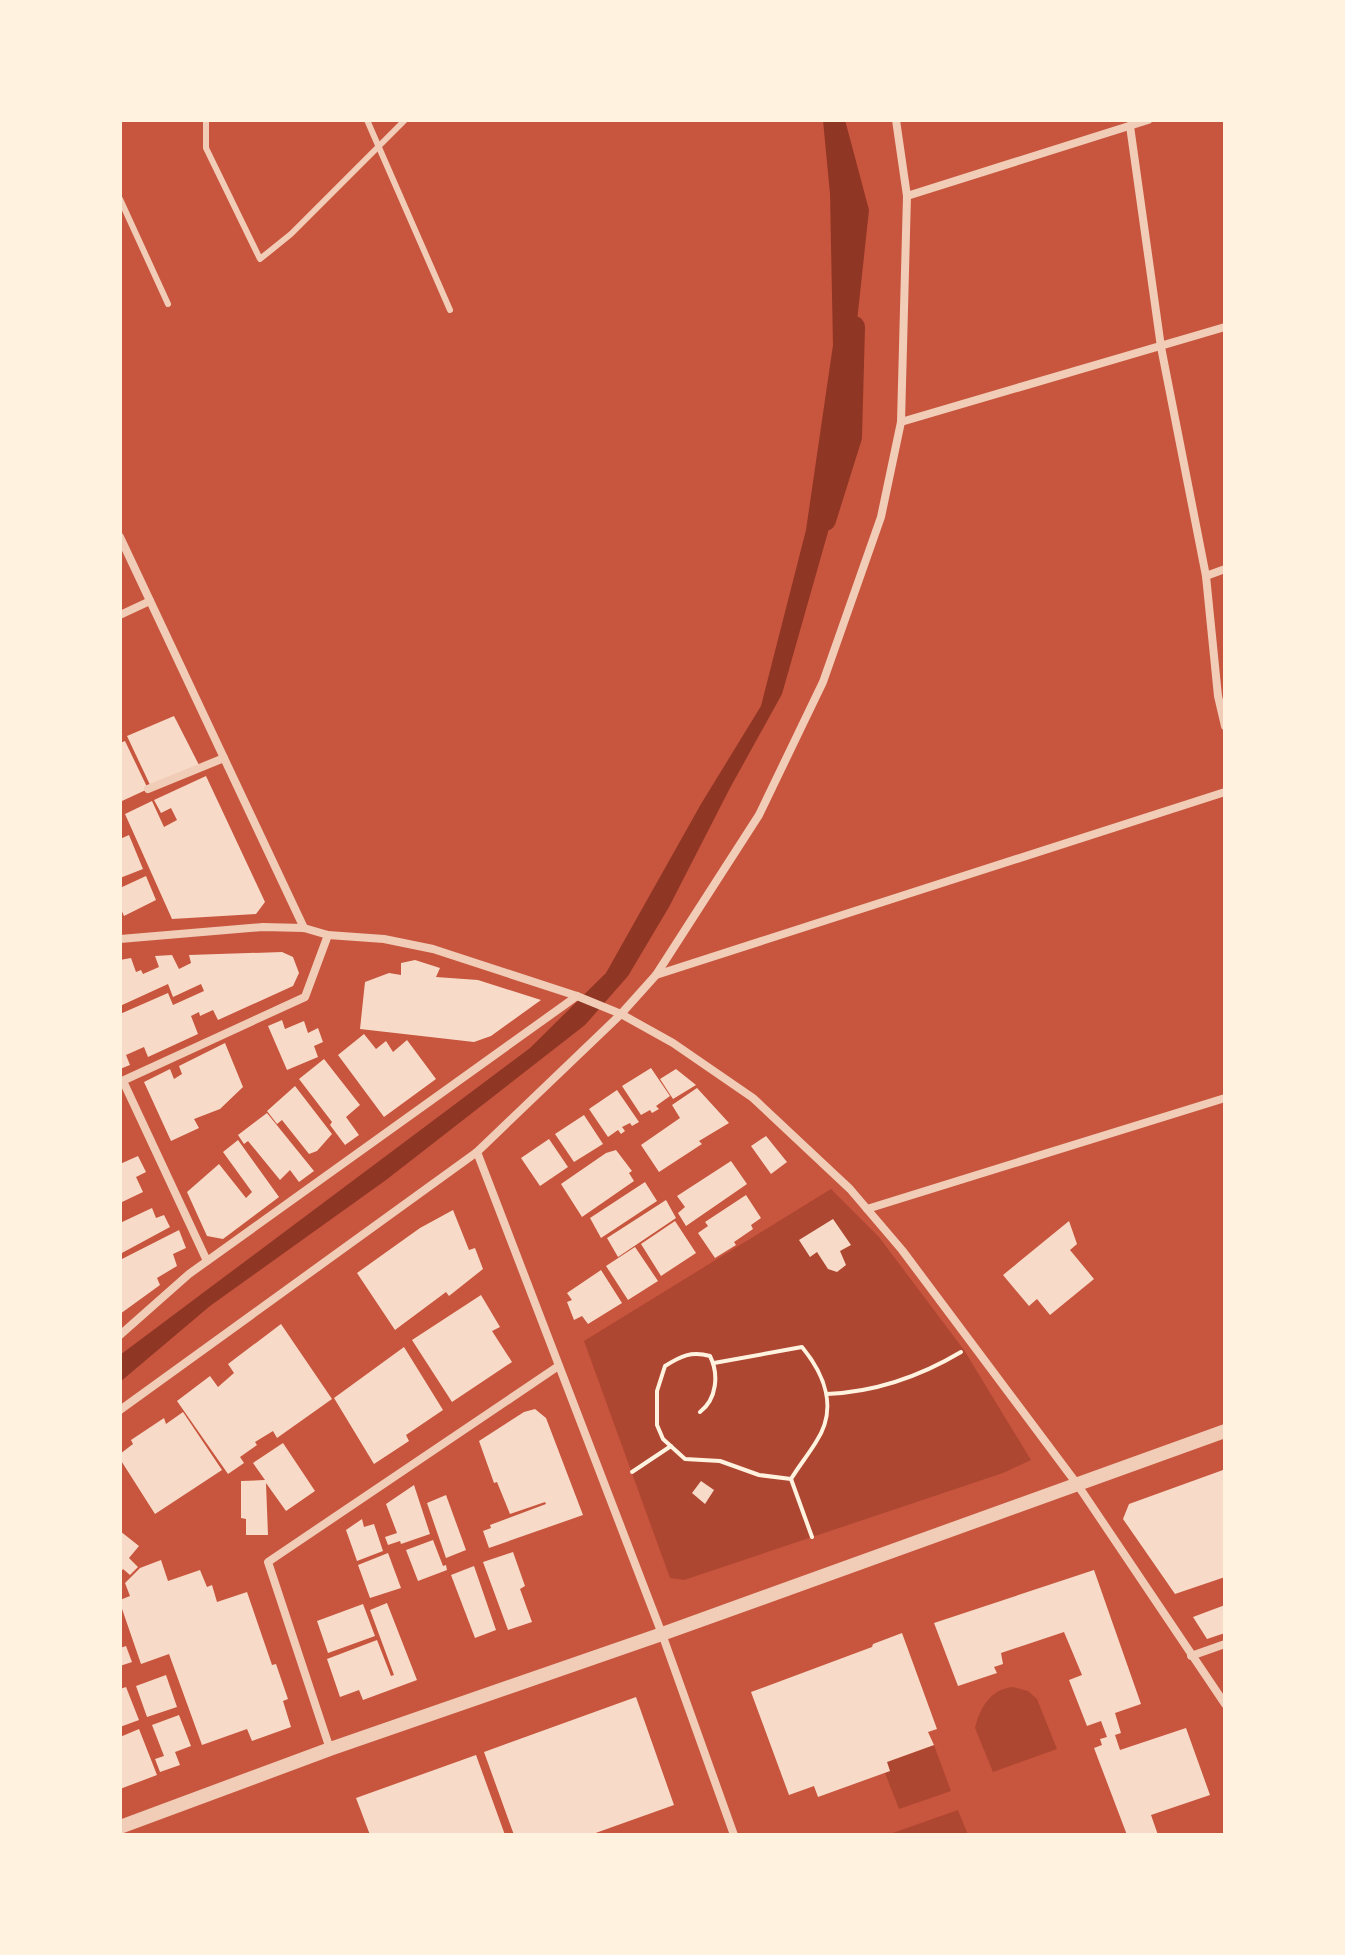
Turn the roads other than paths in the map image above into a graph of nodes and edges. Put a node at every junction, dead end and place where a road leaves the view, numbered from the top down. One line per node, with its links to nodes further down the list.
1 (206, 120): 7 (lane)
2 (367, 120): 7 (lane)
3 (405, 120): 7 (lane)
4 (896, 120): 8 (street)
5 (1148, 120): 6 (street)
6 (1130, 126): 8 (street); 13 (street)
7 (379, 149): 11 (lane)
8 (907, 196): 14 (street)
9 (120, 199): 10 (lane)
10 (168, 304)
11 (450, 310)
12 (1225, 327): 13 (street)
13 (1161, 347): 14 (street); 17 (street)
14 (901, 422): 27 (street)
15 (120, 537): 18 (street)
16 (1225, 569): 17 (street)
17 (1206, 576): 20 (street)
18 (150, 601): 19 (street); 21 (street)
19 (120, 615)
20 (1225, 726)
21 (224, 758): 22 (street); 24 (street)
22 (148, 789)
23 (1225, 792): 27 (street)
24 (304, 928): 25 (street); 26 (street)
25 (328, 935): 28 (street); 30 (street)
26 (120, 939)
27 (656, 975): 29 (street)
28 (577, 996): 29 (street); 34 (street)
29 (621, 1014): 32 (street); 33 (street)
30 (122, 1081): 34 (street)
31 (1225, 1098): 33 (street)
32 (477, 1152): 36 (street); 37 (street)
33 (867, 1209): 39 (street)
34 (207, 1261): 35 (street)
35 (120, 1335)
36 (557, 1367): 40 (street); 44 (street)
37 (120, 1410)
38 (1225, 1431): 39 (street)
39 (1077, 1484): 40 (street); 42 (street)
40 (662, 1634): 44 (street); 46 (street)
41 (1225, 1644): 42 (street)
42 (1191, 1656): 43 (street)
43 (1225, 1704)
44 (330, 1749): 45 (street)
45 (120, 1827)
46 (734, 1835)

